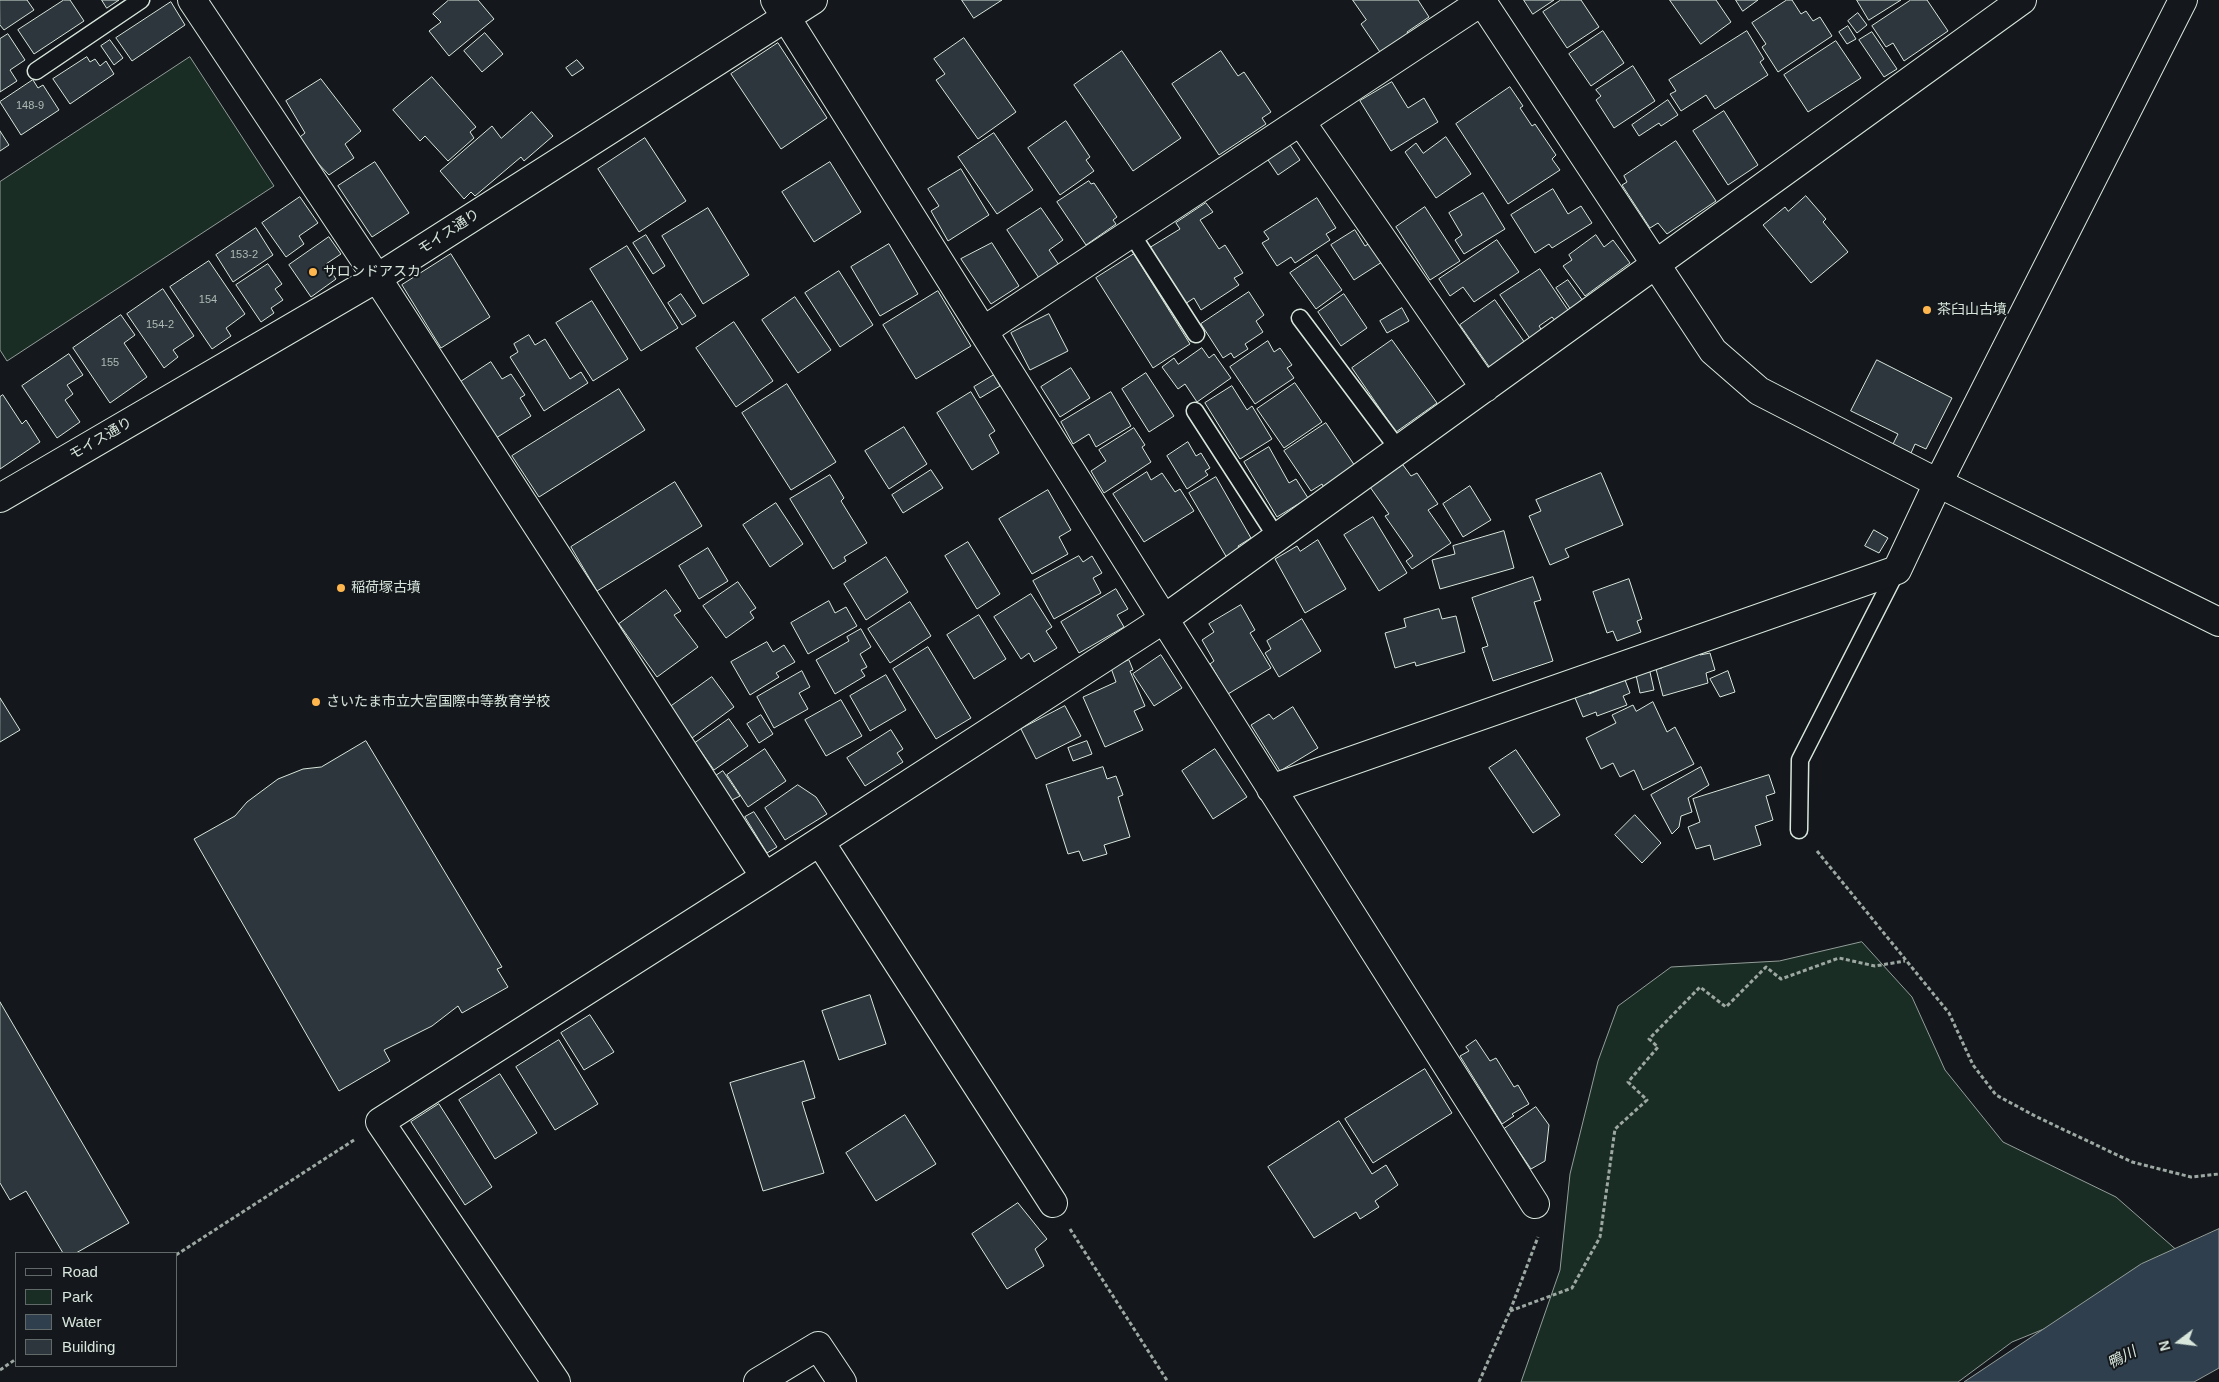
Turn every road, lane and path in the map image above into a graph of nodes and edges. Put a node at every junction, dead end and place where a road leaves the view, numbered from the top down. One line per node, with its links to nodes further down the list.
1 (141, 0): 8 (lane)
2 (192, 0): 12 (street)
3 (813, 0): 7 (street, モイス通り)
4 (1482, 0): 9 (street); 11 (street)
5 (2022, 0): 11 (street)
6 (2183, 0): 19 (street)
7 (780, 9): 12 (street, モイス通り); 14 (street)
8 (36, 70)
9 (1301, 122): 10 (street); 16 (street)
10 (1131, 233): 14 (street); 15 (lane)
11 (1656, 266): 16 (street); 19 (street)
12 (377, 278): 20 (street, モイス通り); 28 (street)
13 (1300, 318): 18 (lane)
14 (983, 331): 23 (street)
15 (1196, 334)
16 (1485, 388): 18 (street)
17 (1195, 411): 21 (lane)
18 (1399, 450): 21 (street)
19 (1938, 483): 22 (street); 24 (street)
20 (0, 498)
21 (1277, 538): 23 (street)
22 (1897, 570): 25 (street); 26 (lane)
23 (1164, 620): 25 (street); 27 (street)
24 (2219, 622)
25 (1271, 789): 33 (street)
26 (1799, 830): 29 (path)
27 (820, 842): 28 (street); 32 (street)
28 (765, 877): 30 (street)
29 (1905, 961): 31 (path); 35 (path)
30 (380, 1122): 34 (path); 38 (street)
31 (2219, 1174)
32 (1053, 1203): 41 (path)
33 (1535, 1204): 35 (path)
34 (178, 1254)
35 (1510, 1311): 42 (path)
36 (15, 1360): 37 (path)
37 (0, 1370)
38 (556, 1382)
39 (758, 1382): 40 (street)
40 (842, 1382)
41 (1168, 1382)
42 (1479, 1382)

